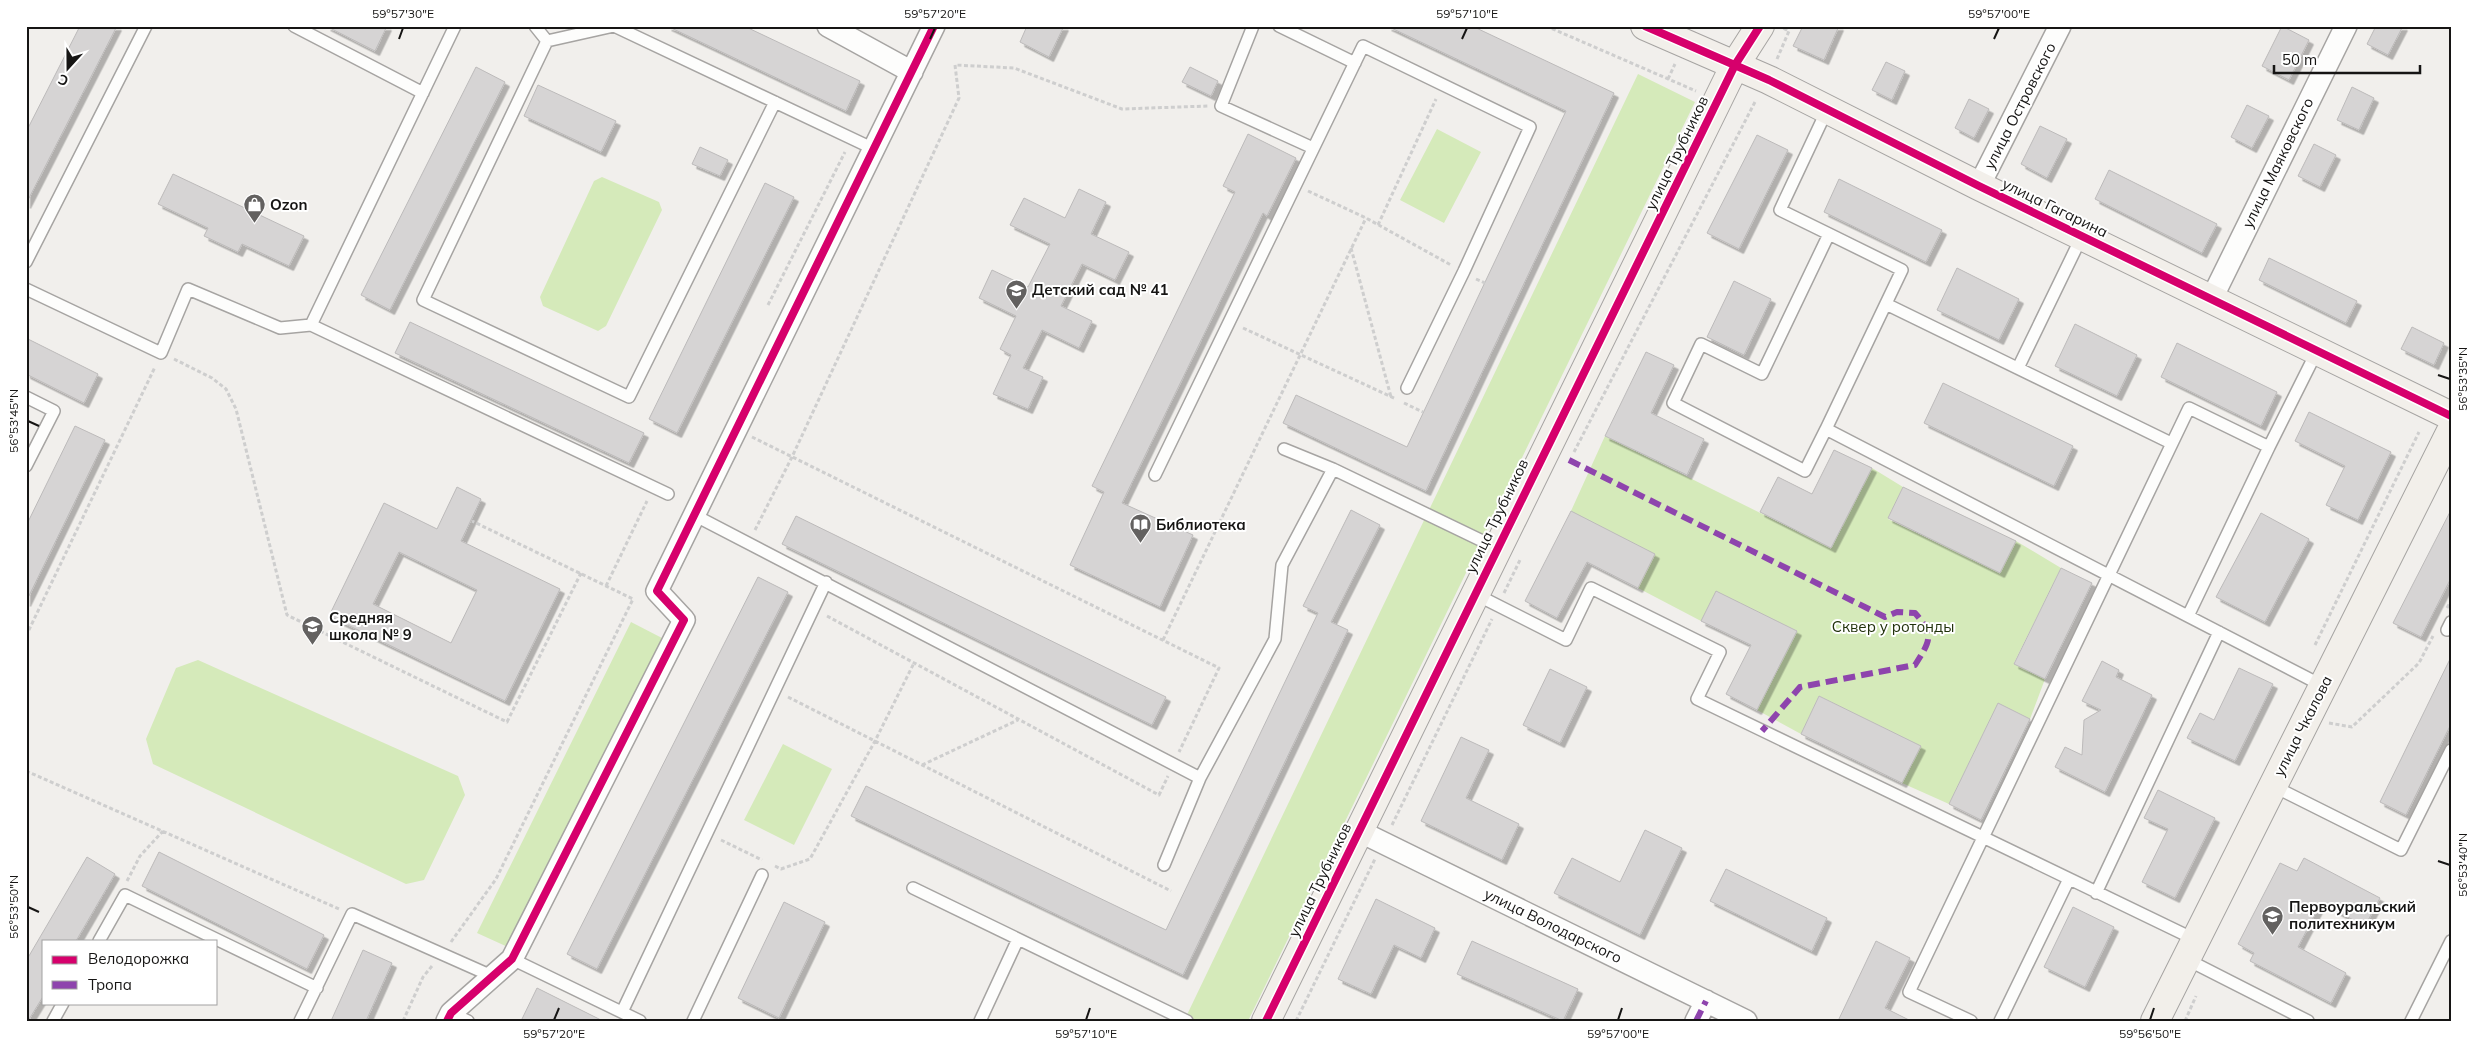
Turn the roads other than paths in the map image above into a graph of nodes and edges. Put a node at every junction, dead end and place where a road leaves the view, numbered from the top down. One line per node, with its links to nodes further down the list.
1 (146, 26): 26 (lane)
2 (294, 26): 18 (lane)
3 (455, 26): 18 (lane)
4 (534, 26): 14 (lane)
5 (614, 26): 14 (lane); 19 (lane)
6 (828, 26): 17 (street)
7 (934, 26): 17 (street)
8 (1253, 26): 22 (lane)
9 (1279, 26): 15 (lane)
10 (1645, 26): 16 (street, улица Гагарина)
11 (1760, 26): 16 (street, улица Трубников)
12 (2060, 26): 23 (street, улица Островского)
13 (2346, 26): 28 (street, улица Маяковского)
14 (547, 41): 19 (lane)
15 (1355, 63): 22 (lane); 33 (lane)
16 (1735, 65): 20 (street, улица Гагарина); 46 (street, улица Трубников)
17 (912, 72): 21 (street)
18 (423, 93): 30 (lane)
19 (775, 102): 21 (lane)
20 (1827, 110): 23 (street, улица Гагарина); 24 (lane)
21 (874, 148): 45 (street)
22 (1313, 148): 43 (lane)
23 (1980, 186): 25 (street, улица Гагарина)
24 (1829, 234): 29 (lane); 36 (lane)
25 (2082, 236): 28 (street, улица Гагарина); 32 (lane)
26 (26, 262)
27 (26, 289): 30 (lane)
28 (2211, 300): 31 (street, улица Гагарина)
29 (1886, 304): 32 (lane); 36 (lane)
30 (312, 325): 44 (lane)
31 (2317, 351): 35 (street, улица Гагарина); 39 (lane)
32 (2018, 368): 38 (lane)
33 (1406, 388)
34 (26, 397): 41 (lane)
35 (2451, 416)
36 (1826, 428): 47 (lane)
37 (2451, 431): 52 (street, улица Чкалова)
38 (2171, 443): 39 (lane); 47 (lane)
39 (2269, 447): 50 (lane)
40 (1284, 449): 42 (lane)
41 (26, 466)
42 (1333, 468): 46 (lane); 54 (lane)
43 (1156, 475)
44 (668, 494)
45 (694, 515): 48 (lane); 69 (street)
46 (1496, 548): 49 (street, улица Трубников)
47 (2110, 575): 50 (lane); 57 (lane)
48 (826, 582): 54 (lane); 74 (lane)
49 (1486, 600): 56 (street, улица Трубников); 57 (lane)
50 (2188, 616): 51 (lane)
51 (2219, 632): 52 (lane); 62 (lane)
52 (2323, 686): 55 (street, улица Чкалова)
53 (2451, 750): 55 (lane)
54 (1200, 778): 58 (lane)
55 (2273, 786): 68 (street, улица Чкалова)
56 (1359, 831): 72 (street, улица Володарского); 82 (street, улица Трубников)
57 (1983, 838): 60 (lane); 85 (lane)
58 (1164, 865)
59 (762, 875): 79 (lane)
60 (2069, 880): 62 (lane); 86 (lane)
61 (913, 888): 63 (lane)
62 (2096, 893): 68 (lane)
63 (1018, 939): 80 (lane); 81 (lane)
64 (100, 940): 65 (lane)
65 (218, 940)
66 (218, 940): 71 (lane)
67 (2451, 941): 89 (lane)
68 (2191, 950): 87 (street, улица Чкалова); 88 (lane)
69 (512, 959): 70 (street); 74 (lane)
70 (494, 977): 71 (lane); 75 (street)
71 (317, 988): 77 (lane)
72 (1706, 1001): 83 (street); 84 (street, улица Володарского)
73 (62, 1004): 76 (lane)
74 (622, 1012): 78 (lane)
75 (455, 1018)
76 (54, 1021)
77 (300, 1021)
78 (640, 1021)
79 (693, 1021)
80 (980, 1021)
81 (1187, 1021)
82 (1266, 1021)
83 (1696, 1021)
84 (1746, 1021)
85 (1970, 1021)
86 (2000, 1021)
87 (2155, 1021)
88 (2308, 1021)
89 (2411, 1021)

